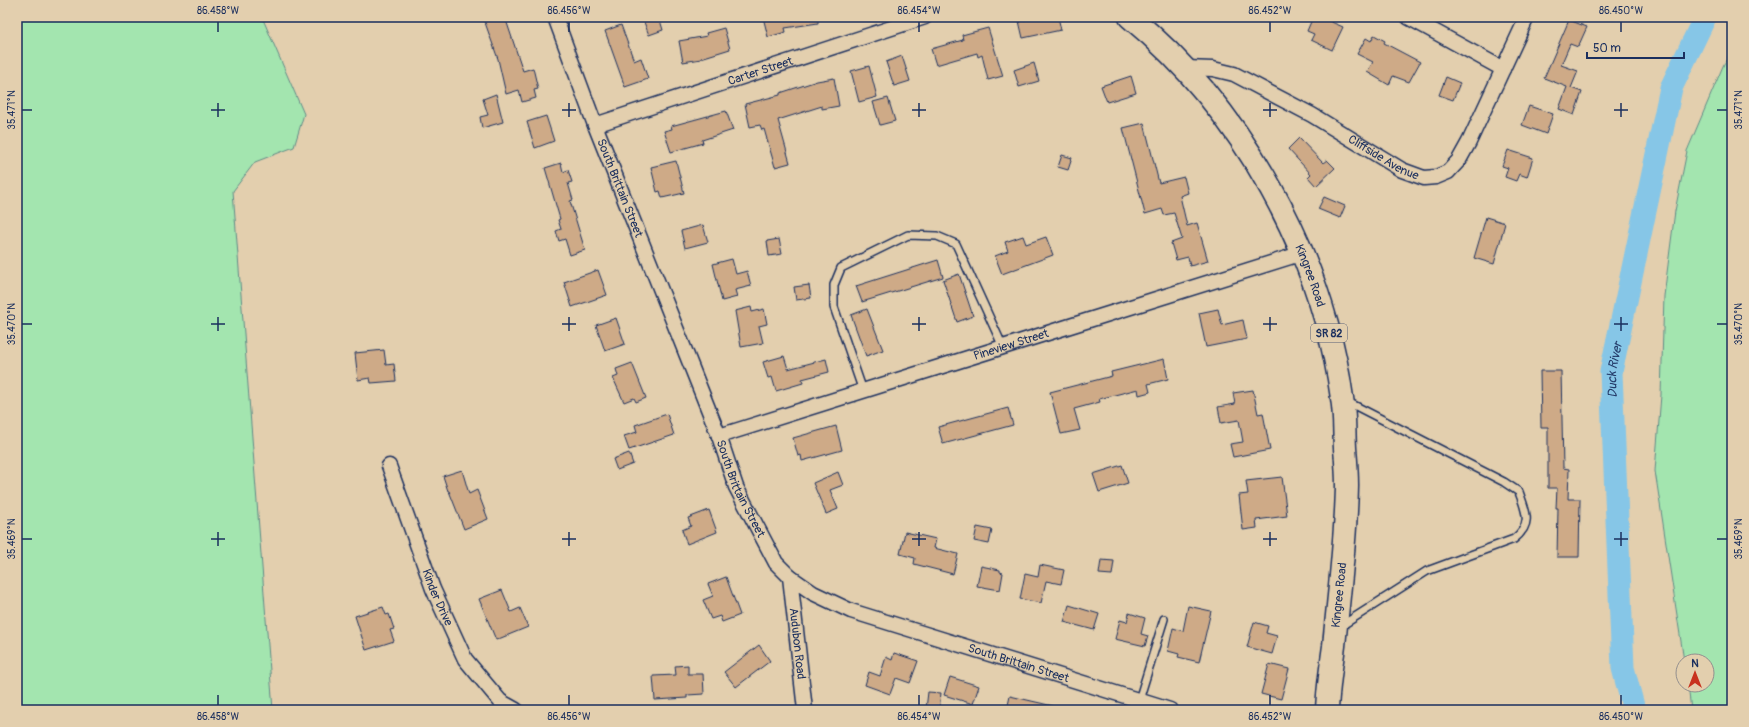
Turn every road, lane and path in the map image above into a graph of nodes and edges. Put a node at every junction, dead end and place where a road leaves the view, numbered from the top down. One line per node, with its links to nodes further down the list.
1 (555, 17): 8 (street, South Brittain Street)
2 (925, 17): 8 (street, Carter Street)
3 (1130, 17): 6 (main road, Kingree Road / SR 82)
4 (1408, 17): 7 (street)
5 (1527, 17): 7 (street, Cliffside Avenue)
6 (1185, 68): 7 (street, Cliffside Avenue); 9 (main road, Kingree Road / SR 82)
7 (1503, 69)
8 (595, 125): 13 (street, South Brittain Street)
9 (1303, 253): 10 (street, Pineview Street); 12 (main road, Kingree Road / SR 82)
10 (1003, 347): 11 (street, Pineview Street); 11 (lane)
11 (863, 391): 13 (street, Pineview Street)
12 (1342, 400): 17 (main road, Kingree Road / SR 82); 17 (lane)
13 (719, 436): 15 (street, South Brittain Street)
14 (389, 466): 19 (street, Kinder Drive)
15 (790, 578): 18 (street, South Brittain Street); 20 (street, Audubon Road)
16 (1164, 619): 18 (lane)
17 (1335, 629): 22 (main road, Kingree Road / SR 82)
18 (1139, 700): 21 (street, South Brittain Street)
19 (516, 710)
20 (805, 710)
21 (1170, 710)
22 (1327, 710)

